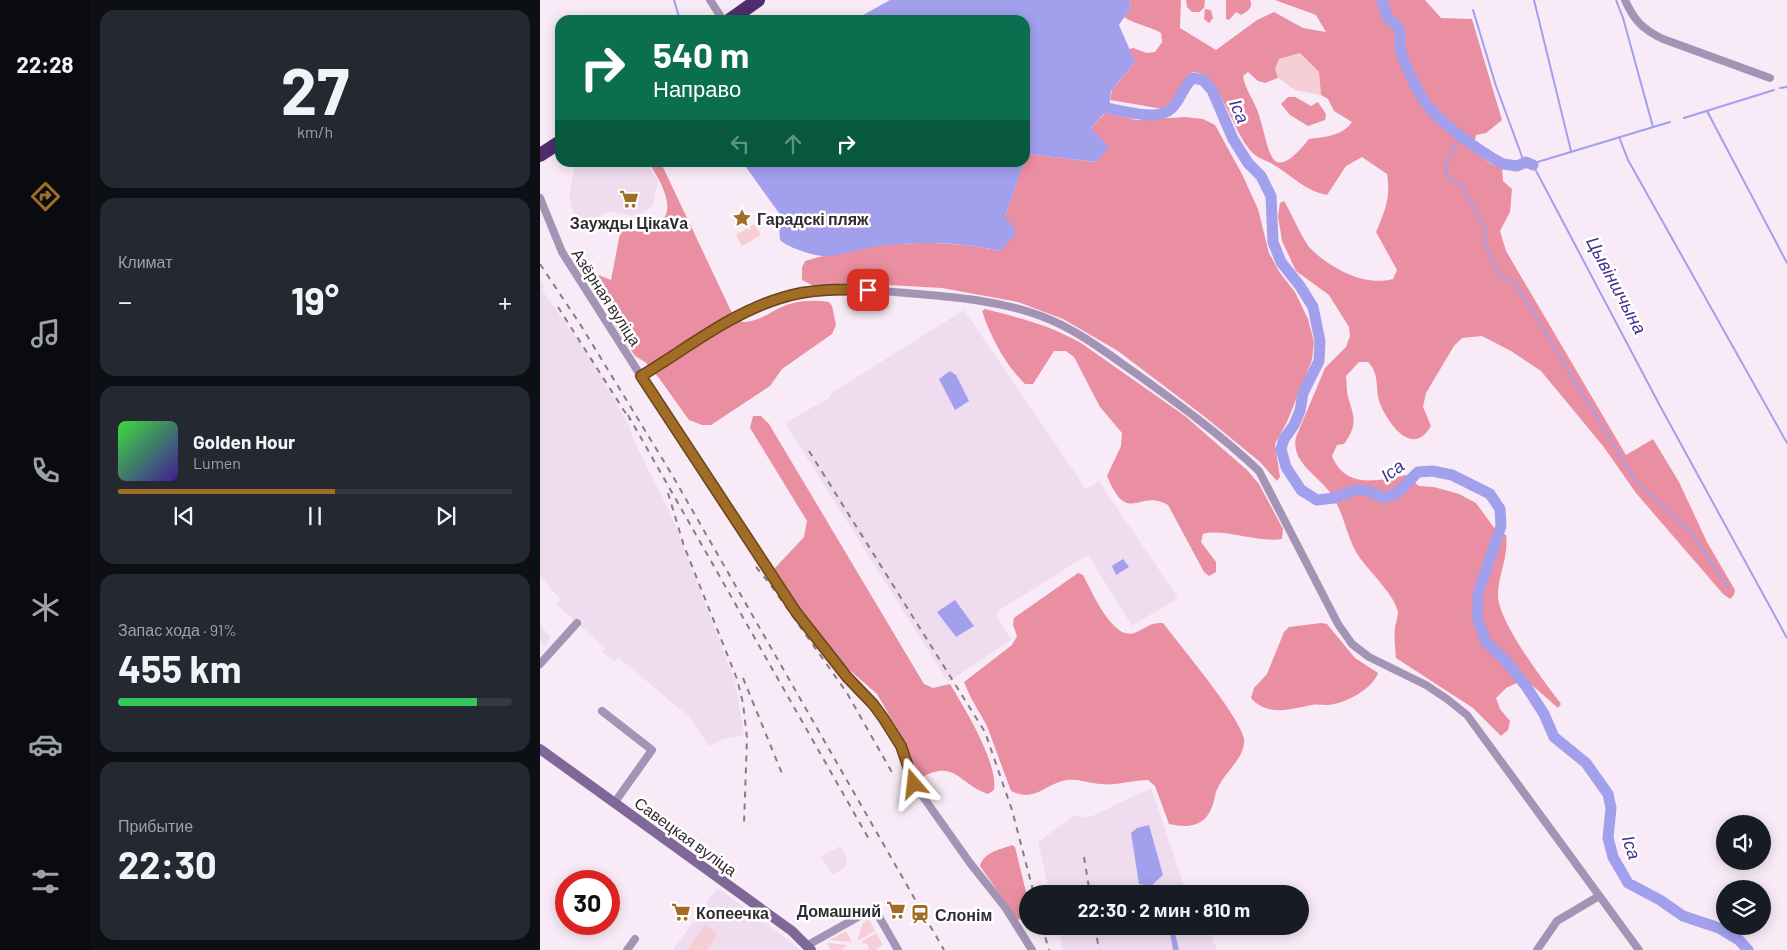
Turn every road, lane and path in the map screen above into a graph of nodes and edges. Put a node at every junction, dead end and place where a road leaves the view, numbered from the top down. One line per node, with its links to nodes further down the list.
1 (710, 0): 4 (street)
2 (758, 0): 5 (highway)
3 (1625, 0): 6 (street)
4 (720, 15)
5 (737, 15)
6 (1770, 78)
7 (555, 146): 8 (highway)
8 (540, 156)
9 (540, 198): 10 (street, Азёрная вуліца)
10 (641, 376): 16 (street); 21 (street, Азёрная вуліца)
11 (577, 623): 12 (street)
12 (540, 664)
13 (602, 711): 15 (street)
14 (540, 749): 15 (main road, Савецкая вуліца)
15 (615, 802): 18 (main road, Савецкая вуліца)
16 (1599, 896): 22 (street); 23 (street)
17 (635, 939): 19 (street)
18 (810, 948): 20 (street)
19 (626, 950)
20 (898, 950)
21 (1032, 950)
22 (1536, 950)
23 (1639, 950)

